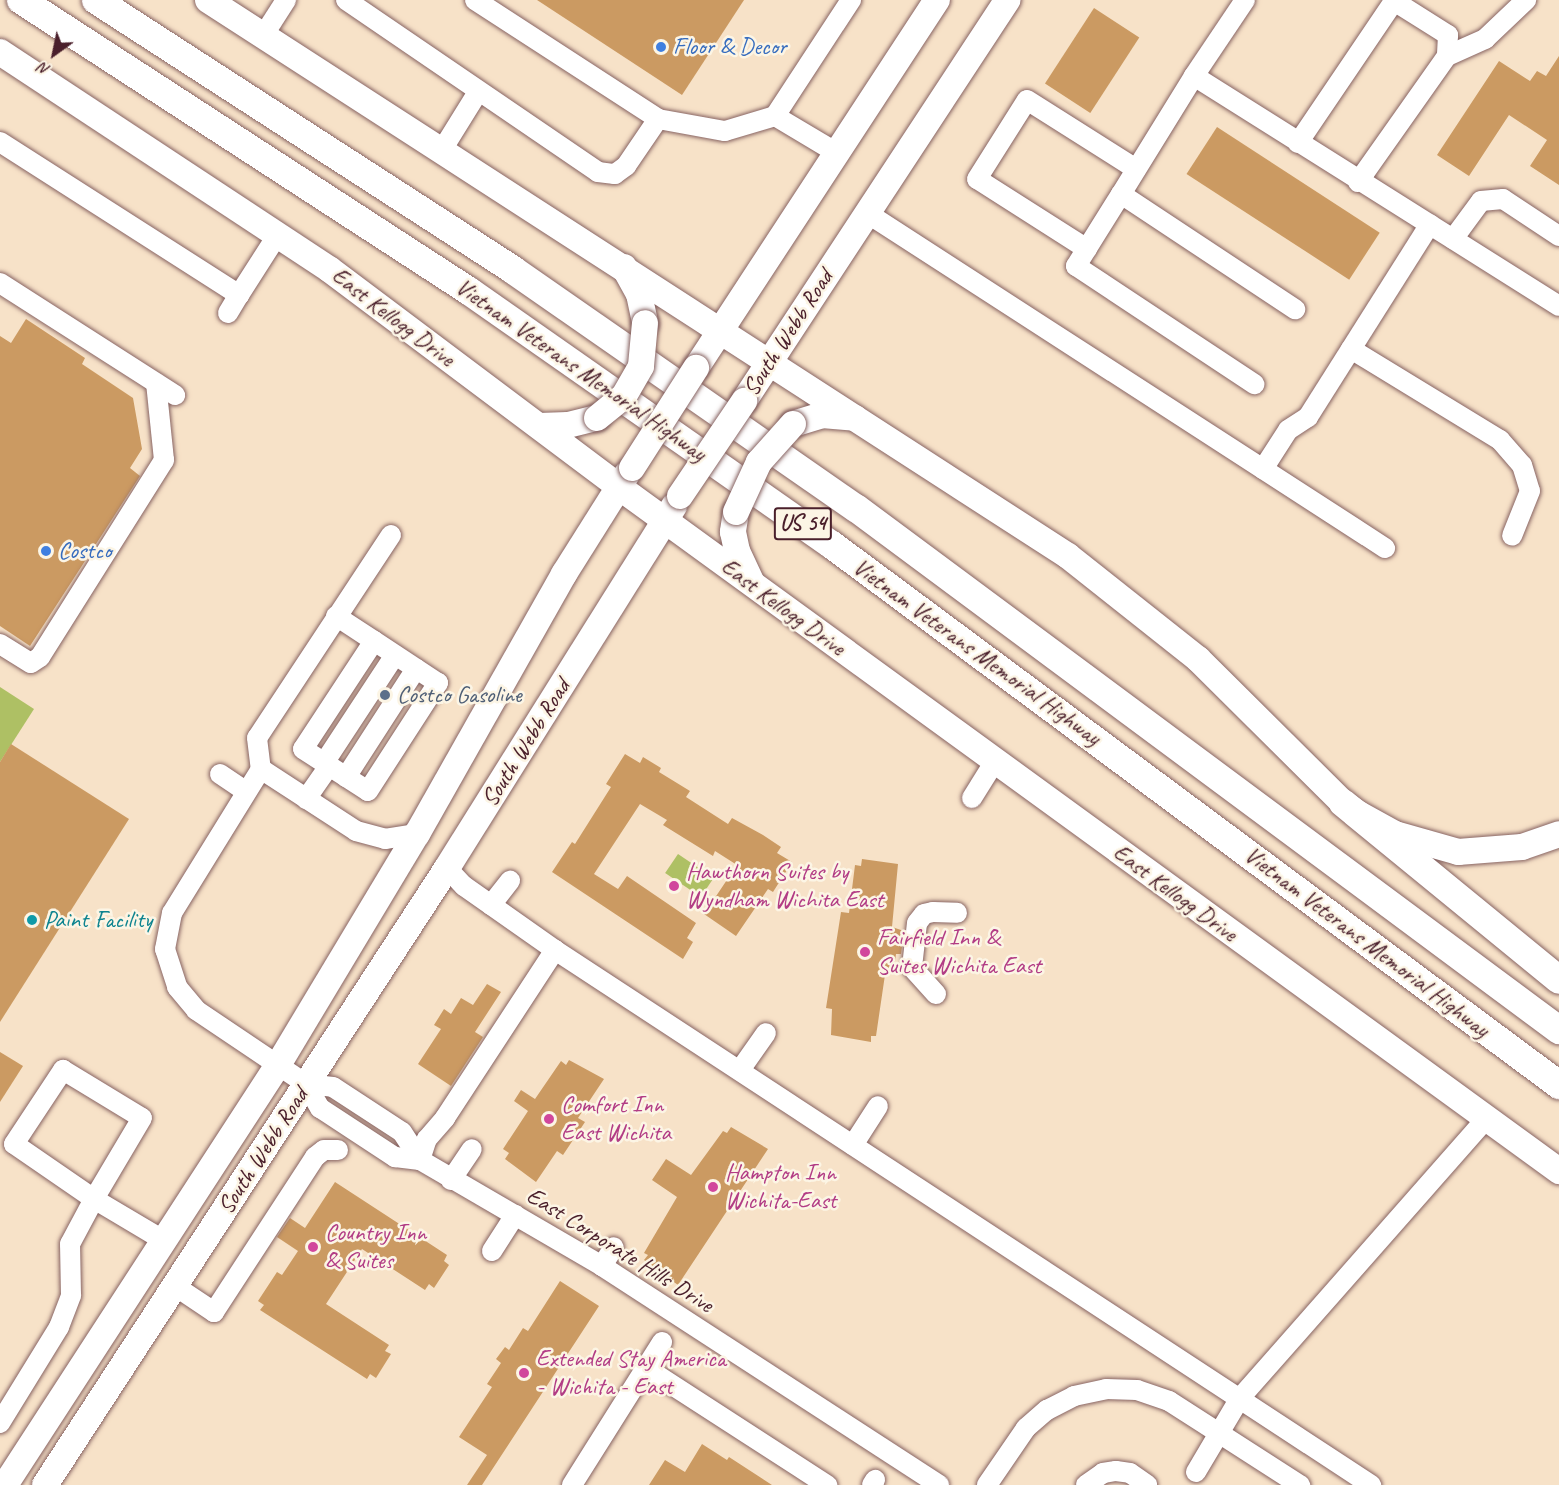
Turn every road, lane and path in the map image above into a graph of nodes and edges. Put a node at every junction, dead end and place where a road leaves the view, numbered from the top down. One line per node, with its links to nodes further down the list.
1 (21, 0): 80 (highway, Vietnam Veterans Memorial Highway / US 54)
2 (96, 0): 75 (highway, Vietnam Veterans Memorial Highway / US 54)
3 (208, 0): 13 (main road)
4 (286, 0): 13 (street)
5 (346, 0): 17 (street)
6 (475, 0): 19 (street)
7 (851, 0): 18 (street)
8 (937, 0): 23 (main road, South Webb Road)
9 (1007, 0): 27 (main road, South Webb Road)
10 (1245, 0): 16 (street)
11 (1393, 0): 15 (street); 21 (street)
12 (1526, 0): 15 (street)
13 (263, 36): 22 (main road)
14 (0, 52): 29 (main road, East Kellogg Drive)
15 (1446, 57): 25 (street)
16 (1194, 76): 21 (street); 24 (street)
17 (478, 92): 19 (street); 22 (street)
18 (775, 116): 19 (street); 23 (street)
19 (658, 119)
20 (0, 142): 35 (street)
21 (1298, 143): 25 (street)
22 (442, 150): 33 (main road)
23 (837, 153): 39 (main road, South Webb Road)
24 (1136, 169): 26 (street); 32 (street)
25 (1358, 182): 28 (street)
26 (1121, 194): 32 (street); 37 (street)
27 (867, 213): 41 (main road, South Webb Road); 47 (street)
28 (1430, 224): 31 (street); 40 (street)
29 (278, 234): 35 (street); 46 (main road, East Kellogg Drive)
30 (1559, 236): 31 (street)
31 (1454, 239): 36 (street)
32 (1087, 249): 43 (street)
33 (623, 266): 39 (main road); 46 (main road, bridge)
34 (0, 283): 42 (street)
35 (239, 295): 38 (street)
36 (1557, 300)
37 (1295, 309)
38 (228, 313)
39 (721, 329): 41 (main road); 48 (main road, South Webb Road, bridge)
40 (1351, 349): 47 (street); 51 (street)
41 (771, 360): 45 (main road); 49 (main road, South Webb Road, bridge)
42 (156, 383): 44 (street); 56 (street)
43 (1254, 384)
44 (175, 395)
45 (861, 420): 53 (main road, bridge); 65 (main road)
46 (539, 426): 48 (main road, East Kellogg Drive)
47 (1263, 469): 52 (street)
48 (625, 477): 49 (main road, East Kellogg Drive); 66 (main road, South Webb Road)
49 (665, 521): 53 (main road, East Kellogg Drive); 68 (main road, South Webb Road)
50 (391, 535): 54 (street)
51 (1512, 536)
52 (1385, 548)
53 (754, 586): 58 (main road, East Kellogg Drive)
54 (336, 616): 55 (street); 60 (street)
55 (374, 641): 57 (street); 59 (street)
56 (0, 644)
57 (395, 656): 59 (street); 59 (street)
58 (995, 761): 63 (street); 82 (main road, East Kellogg Drive)
59 (326, 764): 64 (street)
60 (261, 769): 62 (street, East Corporate Hills Drive); 64 (street)
61 (220, 774): 62 (street)
62 (245, 791): 77 (street, East Corporate Hills Drive)
63 (972, 798)
64 (313, 803): 66 (street)
65 (1343, 803): 67 (main road); 73 (highway)
66 (417, 834): 77 (main road, South Webb Road)
67 (1559, 834)
68 (447, 868): 70 (street); 79 (main road, South Webb Road)
69 (510, 881): 70 (street)
70 (491, 905): 72 (street)
71 (957, 913): 74 (street)
72 (555, 950): 78 (street); 86 (street)
73 (1559, 980)
74 (936, 994)
75 (1559, 1030)
76 (766, 1034): 78 (street)
77 (278, 1065): 79 (street, East Corporate Hills Drive); 91 (main road, South Webb Road)
78 (740, 1071): 83 (street)
79 (306, 1084): 86 (street, East Corporate Hills Drive); 95 (main road, South Webb Road)
80 (1559, 1085)
81 (878, 1106): 83 (street)
82 (1486, 1119): 87 (main road, East Kellogg Drive); 98 (street)
83 (853, 1145): 98 (street)
84 (472, 1149): 88 (street)
85 (338, 1150): 95 (street)
86 (420, 1160): 88 (street, East Corporate Hills Drive)
87 (1559, 1171)
88 (451, 1180): 90 (street, East Corporate Hills Drive)
89 (94, 1199): 89 (street); 91 (street); 99 (street)
90 (515, 1215): 93 (street); 94 (street, East Corporate Hills Drive)
91 (163, 1240): 102 (main road, South Webb Road)
92 (614, 1246): 94 (street)
93 (492, 1251)
94 (602, 1266): 106 (street, East Corporate Hills Drive)
95 (175, 1286): 103 (main road, South Webb Road)
96 (662, 1342): 97 (street)
97 (646, 1368): 104 (street); 105 (street)
98 (1240, 1398): 100 (street); 111 (street)
99 (0, 1423)
100 (1219, 1433): 101 (street); 107 (street); 110 (street)
101 (1201, 1479)
102 (5, 1485)
103 (45, 1485)
104 (572, 1485)
105 (827, 1485)
106 (939, 1485)
107 (987, 1485)
108 (1086, 1485): 109 (street)
109 (1147, 1485)
110 (1300, 1485)
111 (1371, 1485)

